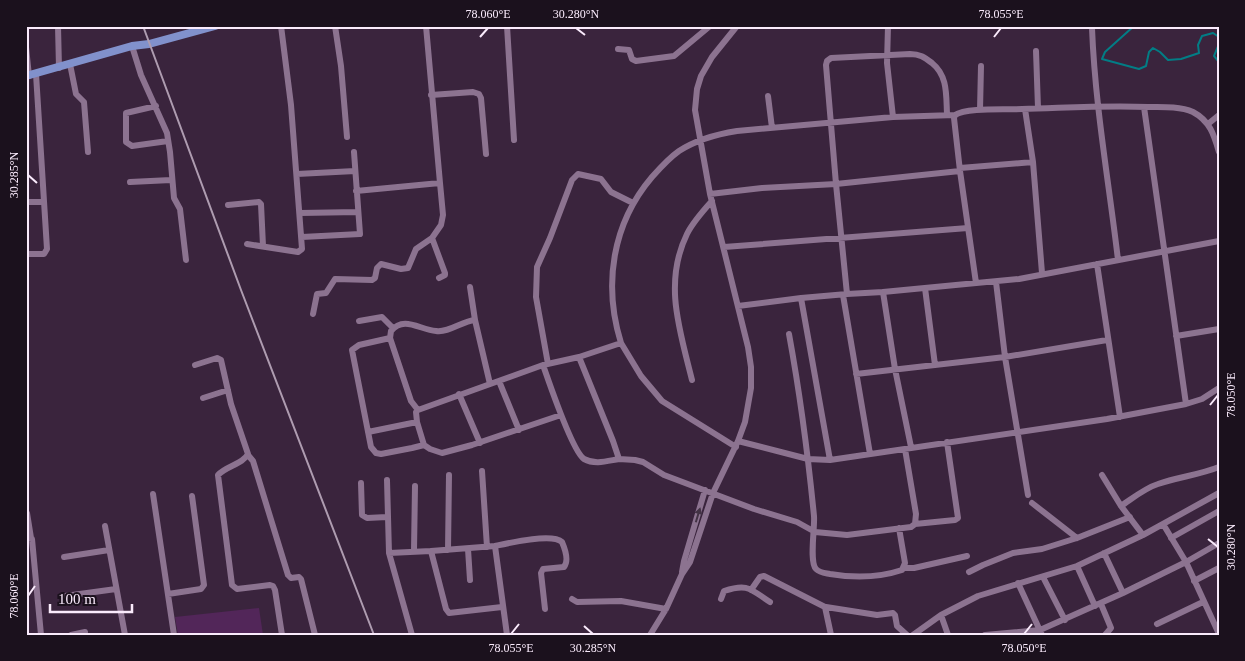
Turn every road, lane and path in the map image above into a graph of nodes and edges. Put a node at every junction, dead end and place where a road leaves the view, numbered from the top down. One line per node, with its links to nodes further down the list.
1 (58, 26): 18 (street)
2 (215, 26): 11 (main road)
3 (281, 26): 46 (street)
4 (336, 26): 35 (street)
5 (426, 26): 20 (street)
6 (507, 26): 37 (street)
7 (710, 26): 13 (street)
8 (737, 26): 38 (street)
9 (888, 26): 15 (street)
10 (1092, 28): 23 (street)
11 (132, 46): 16 (main road); 22 (street)
12 (26, 47): 19 (street)
13 (618, 48)
14 (1036, 51): 25 (street)
15 (887, 55): 28 (street); 31 (street); 32 (street)
16 (70, 64): 18 (main road); 39 (street)
17 (981, 66): 27 (street)
18 (59, 68): 19 (main road)
19 (31, 75): 54 (street)
20 (431, 96): 42 (street); 49 (street)
21 (768, 96): 34 (street)
22 (156, 106): 36 (street); 36 (street)
23 (1098, 106): 24 (street); 25 (street); 70 (street)
24 (1144, 107): 33 (street); 67 (street)
25 (1038, 108): 26 (street)
26 (1025, 109): 27 (street); 43 (street)
27 (980, 110): 29 (street)
28 (947, 114): 29 (street); 31 (street)
29 (955, 115): 44 (street)
30 (1219, 115): 33 (street)
31 (893, 117): 32 (street)
32 (830, 123): 34 (street); 50 (street)
33 (1208, 124): 41 (street)
34 (772, 128): 38 (street)
35 (347, 137)
36 (168, 140): 47 (street)
37 (514, 140)
38 (700, 142): 52 (street); 55 (street)
39 (88, 152)
40 (354, 152): 45 (street)
41 (1219, 152)
42 (486, 154)
43 (1033, 162): 44 (street); 72 (street)
44 (960, 169): 50 (street); 59 (street)
45 (355, 171): 46 (street); 51 (street)
46 (297, 174): 58 (street)
47 (171, 180): 48 (street); 69 (street)
48 (130, 182)
49 (440, 183): 51 (street); 61 (street)
50 (836, 184): 52 (street); 62 (street)
51 (356, 191): 57 (street)
52 (711, 198): 66 (street); 99 (street)
53 (26, 202): 54 (street)
54 (44, 202): 68 (street)
55 (634, 203): 91 (street); 94 (street)
56 (228, 205): 65 (street)
57 (358, 212): 58 (street); 60 (street)
58 (300, 214): 60 (street)
59 (968, 228): 62 (street); 75 (street)
60 (302, 237): 65 (street)
61 (432, 238): 73 (street); 82 (street)
62 (843, 238): 66 (street); 79 (street)
63 (1219, 241): 67 (street)
64 (247, 244): 65 (street)
65 (263, 246)
66 (724, 247): 81 (street)
67 (1163, 251): 70 (street); 88 (street)
68 (26, 254)
69 (186, 260)
70 (1118, 260): 71 (street)
71 (1097, 264): 72 (street); 90 (street)
72 (1042, 273): 74 (street)
73 (439, 278)
74 (996, 282): 75 (street); 93 (street)
75 (976, 283): 77 (street)
76 (470, 287): 83 (street)
77 (925, 288): 78 (street); 95 (street)
78 (884, 292): 79 (street); 97 (street)
79 (845, 295): 80 (street); 98 (street)
80 (801, 298): 81 (street); 123 (street)
81 (738, 306): 116 (street)
82 (313, 314)
83 (475, 320): 85 (street); 101 (street)
84 (359, 321): 85 (street)
85 (393, 328): 89 (street)
86 (1219, 329): 88 (street)
87 (789, 334): 121 (street)
88 (1176, 336): 106 (street)
89 (390, 338): 107 (street); 112 (street)
90 (1107, 340): 93 (street); 109 (street)
91 (621, 343): 92 (street); 116 (street)
92 (578, 356): 94 (street); 122 (street)
93 (1004, 357): 95 (street); 113 (street)
94 (545, 365): 100 (street); 108 (street)
95 (935, 365): 97 (street)
96 (195, 366): 103 (street)
97 (895, 369): 98 (street); 118 (street)
98 (856, 374): 119 (street)
99 (692, 380)
100 (498, 381): 101 (street); 111 (street)
101 (490, 384): 104 (street)
102 (1219, 388): 106 (street)
103 (228, 390): 105 (street); 120 (street)
104 (459, 394): 107 (street); 115 (street)
105 (203, 398)
106 (1186, 404): 109 (street)
107 (418, 410): 110 (street)
108 (561, 415): 111 (street); 122 (street)
109 (1120, 417): 113 (street)
110 (418, 422): 112 (street); 117 (street)
111 (519, 430): 115 (street)
112 (368, 432): 117 (street)
113 (1018, 433): 114 (street); 135 (street)
114 (947, 442): 118 (street); 143 (street)
115 (480, 443): 117 (street)
116 (737, 444): 121 (street); 132 (street)
117 (424, 445)
118 (908, 448): 119 (street); 143 (street)
119 (870, 454): 123 (street)
120 (248, 455): 198 (street); 199 (street)
121 (808, 459): 123 (street); 147 (street)
122 (619, 460): 131 (street)
123 (830, 460)
124 (1219, 467): 138 (street)
125 (482, 471): 154 (street)
126 (1102, 475): 138 (street)
127 (449, 476): 157 (street)
128 (387, 480): 141 (street)
129 (361, 483): 141 (street)
130 (415, 486): 158 (street)
131 (705, 490): 132 (street); 169 (street, one-way to 131)
132 (713, 493): 147 (street); 169 (street)
133 (1219, 493): 144 (street)
134 (153, 494): 177 (street)
135 (1028, 495)
136 (192, 496): 177 (street)
137 (1032, 503): 150 (street)
138 (1121, 506): 142 (street)
139 (1219, 511): 151 (street)
140 (28, 513): 149 (street)
141 (387, 517): 160 (street)
142 (1130, 517): 148 (street); 150 (street)
143 (915, 524): 146 (street)
144 (1163, 524): 148 (street); 151 (street)
145 (105, 526): 156 (street)
146 (899, 528): 147 (street); 166 (street)
147 (815, 532): 166 (street)
148 (1143, 534): 161 (street)
149 (29, 538): 194 (street)
150 (1078, 538): 168 (street)
151 (1171, 538): 164 (street)
152 (1219, 543): 164 (street)
153 (495, 546): 154 (street); 184 (street); 187 (street)
154 (487, 547): 155 (street)
155 (468, 549): 157 (street); 171 (street)
156 (109, 550): 163 (street); 174 (street)
157 (448, 550): 159 (street)
158 (414, 551): 159 (street); 160 (street)
159 (431, 551): 184 (street)
160 (389, 553): 200 (street)
161 (1104, 553): 165 (street); 176 (street)
162 (967, 556): 166 (street)
163 (64, 557)
164 (1186, 562): 172 (street); 176 (street)
165 (1077, 566): 170 (street); 183 (street)
166 (904, 568)
167 (1219, 568): 172 (street)
168 (969, 572)
169 (682, 574): 186 (street)
170 (1043, 577): 173 (street); 189 (street)
171 (470, 580)
172 (1194, 582): 182 (street)
173 (1018, 583): 188 (street); 192 (street)
174 (116, 588): 178 (street); 196 (street)
175 (751, 590): 180 (street); 181 (street); 185 (street)
176 (1122, 593): 183 (street)
177 (168, 594): 197 (street)
178 (65, 596)
179 (572, 599): 186 (street)
180 (721, 599)
181 (770, 602)
182 (1203, 602): 190 (street); 193 (street)
183 (1098, 605): 189 (street); 208 (street)
184 (502, 607): 201 (street)
185 (826, 608): 203 (street); 204 (street)
186 (666, 609): 202 (street)
187 (545, 610)
188 (941, 615): 205 (street); 206 (street)
189 (1065, 620): 192 (street)
190 (1157, 624)
191 (85, 632): 195 (street)
192 (1041, 632): 207 (street)
193 (1219, 634)
194 (41, 635)
195 (71, 635)
196 (124, 635)
197 (174, 635)
198 (282, 635)
199 (315, 635)
200 (412, 635)
201 (507, 635)
202 (650, 635)
203 (831, 635)
204 (907, 635)
205 (913, 635)
206 (948, 635)
207 (985, 635)
208 (1105, 635)

